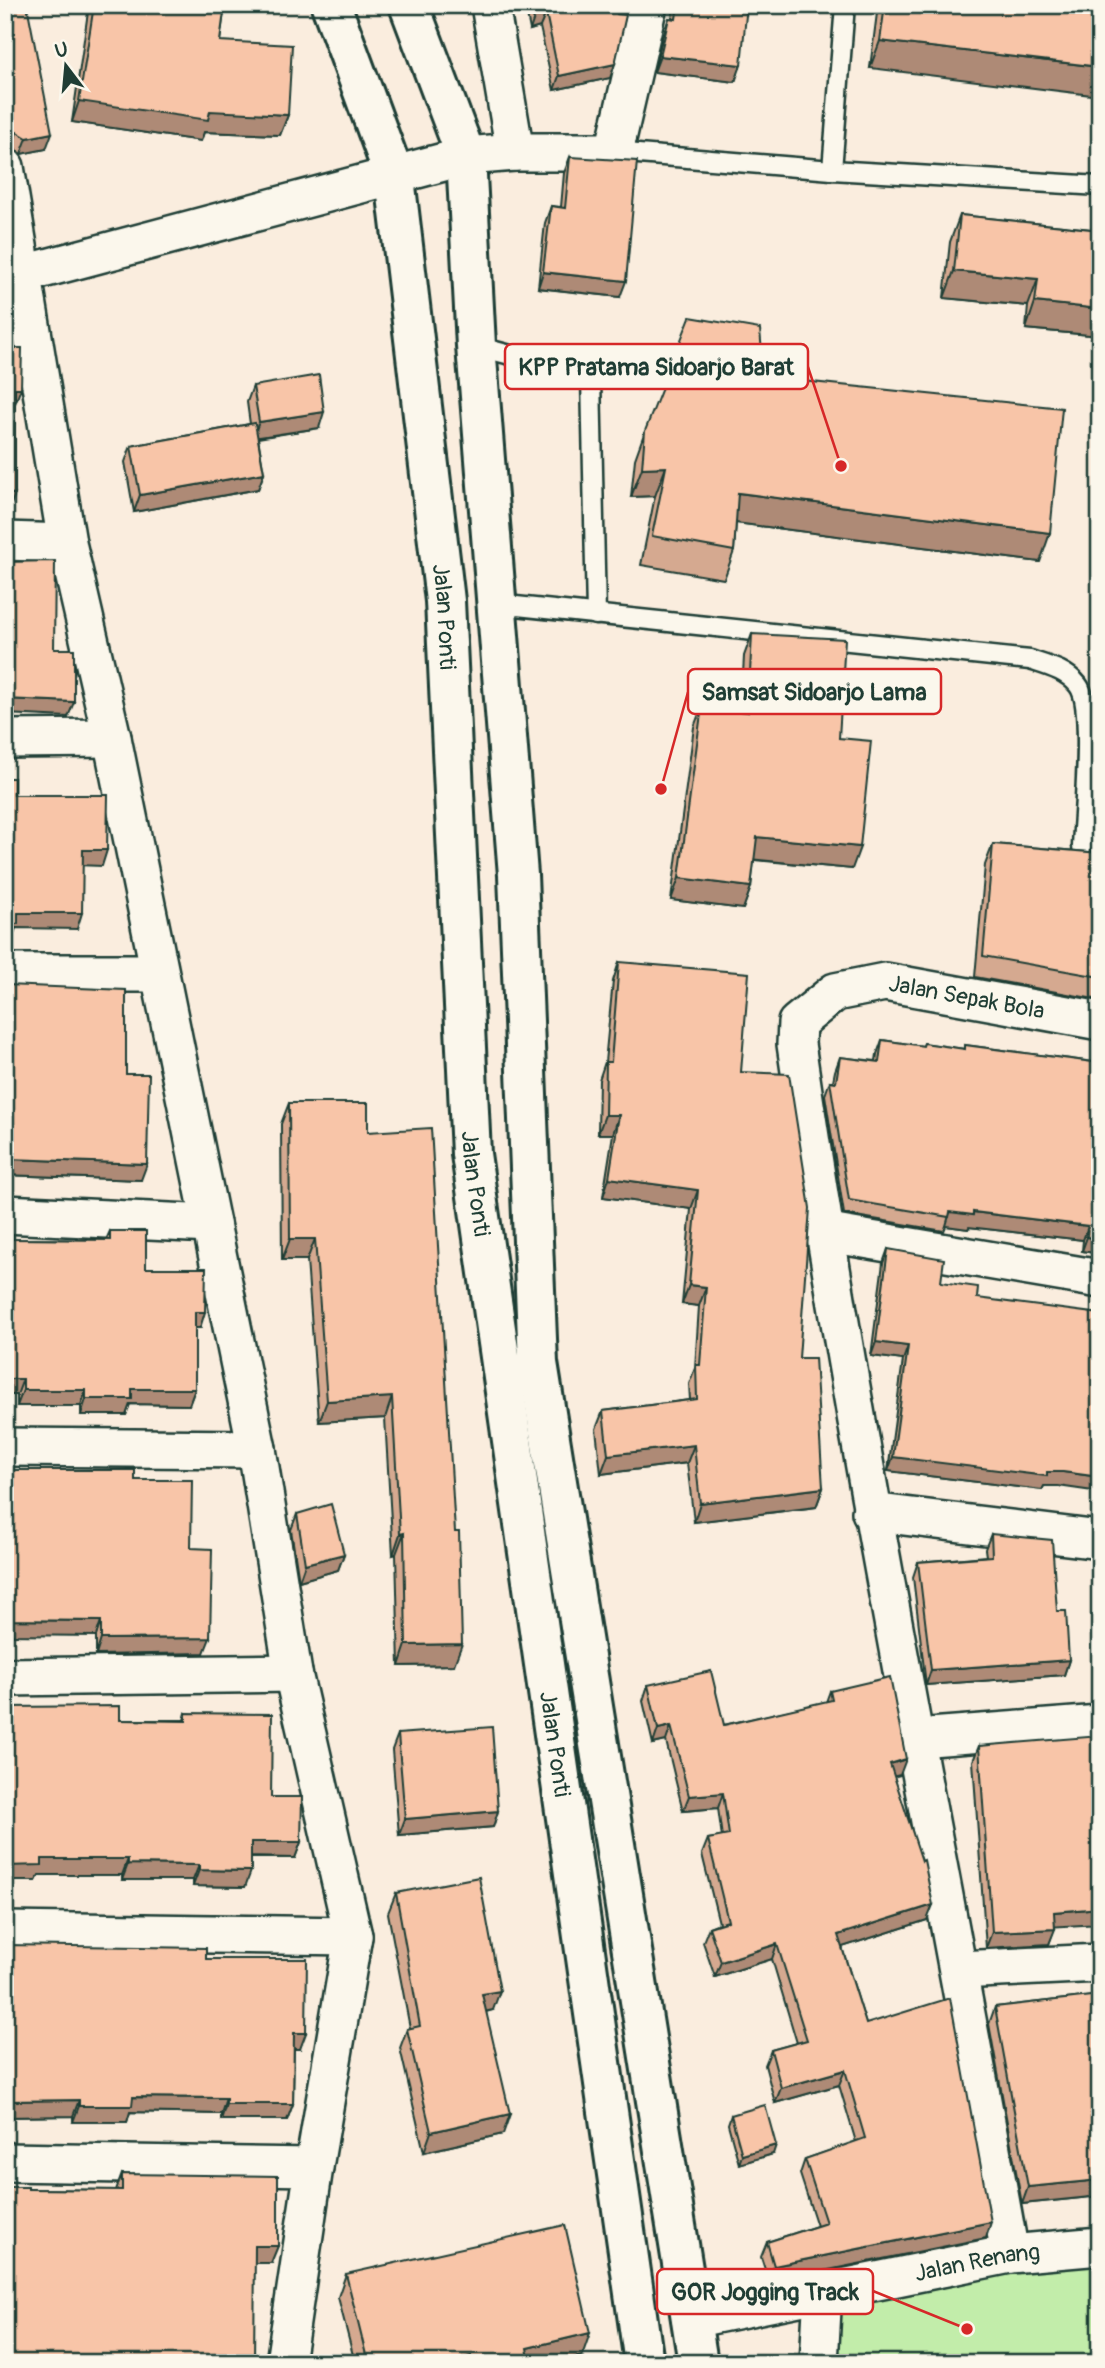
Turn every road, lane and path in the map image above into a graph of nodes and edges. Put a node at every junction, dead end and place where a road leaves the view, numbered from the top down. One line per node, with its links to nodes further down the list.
1 (331, 5): 11 (main road, Jalan Ponti)
2 (409, 5): 8 (main road, Jalan Ponti)
3 (490, 5): 6 (street)
4 (648, 5): 7 (street)
5 (845, 5): 10 (lane)
6 (515, 152): 7 (street); 8 (street)
7 (614, 152): 10 (lane)
8 (466, 156): 11 (street); 14 (main road, Jalan Ponti)
9 (5, 167): 13 (street)
10 (832, 170): 12 (lane)
11 (395, 177): 13 (street); 48 (main road, Jalan Ponti)
12 (1100, 186)
13 (15, 274): 16 (street)
14 (476, 346): 17 (main road, Jalan Ponti); 18 (lane)
15 (5, 541): 16 (street)
16 (67, 543): 20 (street)
17 (497, 604): 18 (lane); 46 (main road, Jalan Ponti)
18 (596, 615): 21 (lane)
19 (5, 738): 20 (street)
20 (112, 738): 23 (street)
21 (1082, 847)
22 (5, 973): 23 (street)
23 (158, 973): 26 (street)
24 (1100, 1021): 27 (street, Jalan Sepak Bola)
25 (5, 1214): 26 (street)
26 (211, 1224): 30 (street)
27 (823, 1232): 28 (street); 31 (street)
28 (1100, 1279)
29 (5, 1447): 30 (street)
30 (257, 1449): 33 (street)
31 (871, 1512): 32 (street); 36 (street)
32 (1100, 1540)
33 (293, 1672): 34 (street); 38 (street)
34 (5, 1677)
35 (1100, 1724): 36 (street)
36 (917, 1738): 40 (street)
37 (5, 1931): 38 (street)
38 (354, 1936): 42 (street)
39 (1100, 1962): 40 (street)
40 (959, 1970): 44 (street)
41 (5, 2162): 42 (street)
42 (314, 2167): 47 (street)
43 (1100, 2246): 44 (street, Jalan Renang)
44 (1010, 2254): 45 (street, Jalan Renang)
45 (823, 2292): 46 (street, Jalan Renang); 50 (street)
46 (691, 2319): 49 (main road, Jalan Ponti)
47 (285, 2363)
48 (644, 2363)
49 (698, 2363)
50 (819, 2363)

